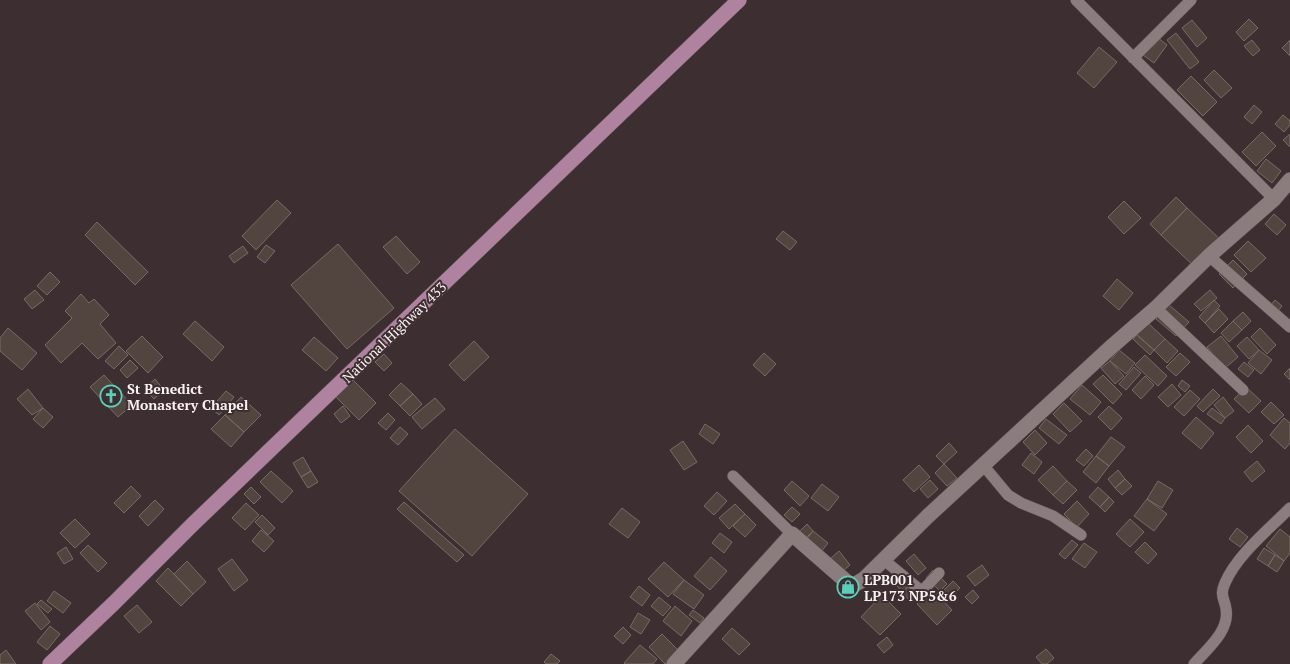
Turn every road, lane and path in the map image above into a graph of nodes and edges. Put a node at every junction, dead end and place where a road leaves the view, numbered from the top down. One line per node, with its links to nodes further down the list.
1 (739, 0): 18 (main road, National Highway 433)
2 (1076, 0): 4 (street)
3 (1191, 0): 4 (street)
4 (1133, 58): 6 (street)
5 (1290, 180): 6 (street)
6 (1274, 199): 7 (street)
7 (1209, 256): 8 (street); 9 (street)
8 (1156, 308): 10 (street); 11 (street)
9 (1290, 327)
10 (1243, 390)
11 (983, 465): 15 (street); 16 (street)
12 (732, 476): 14 (street)
13 (1290, 508): 20 (street)
14 (792, 534): 16 (street); 19 (street)
15 (1081, 535)
16 (884, 560): 17 (street)
17 (938, 573)
18 (50, 664)
19 (674, 664)
20 (1194, 664)

